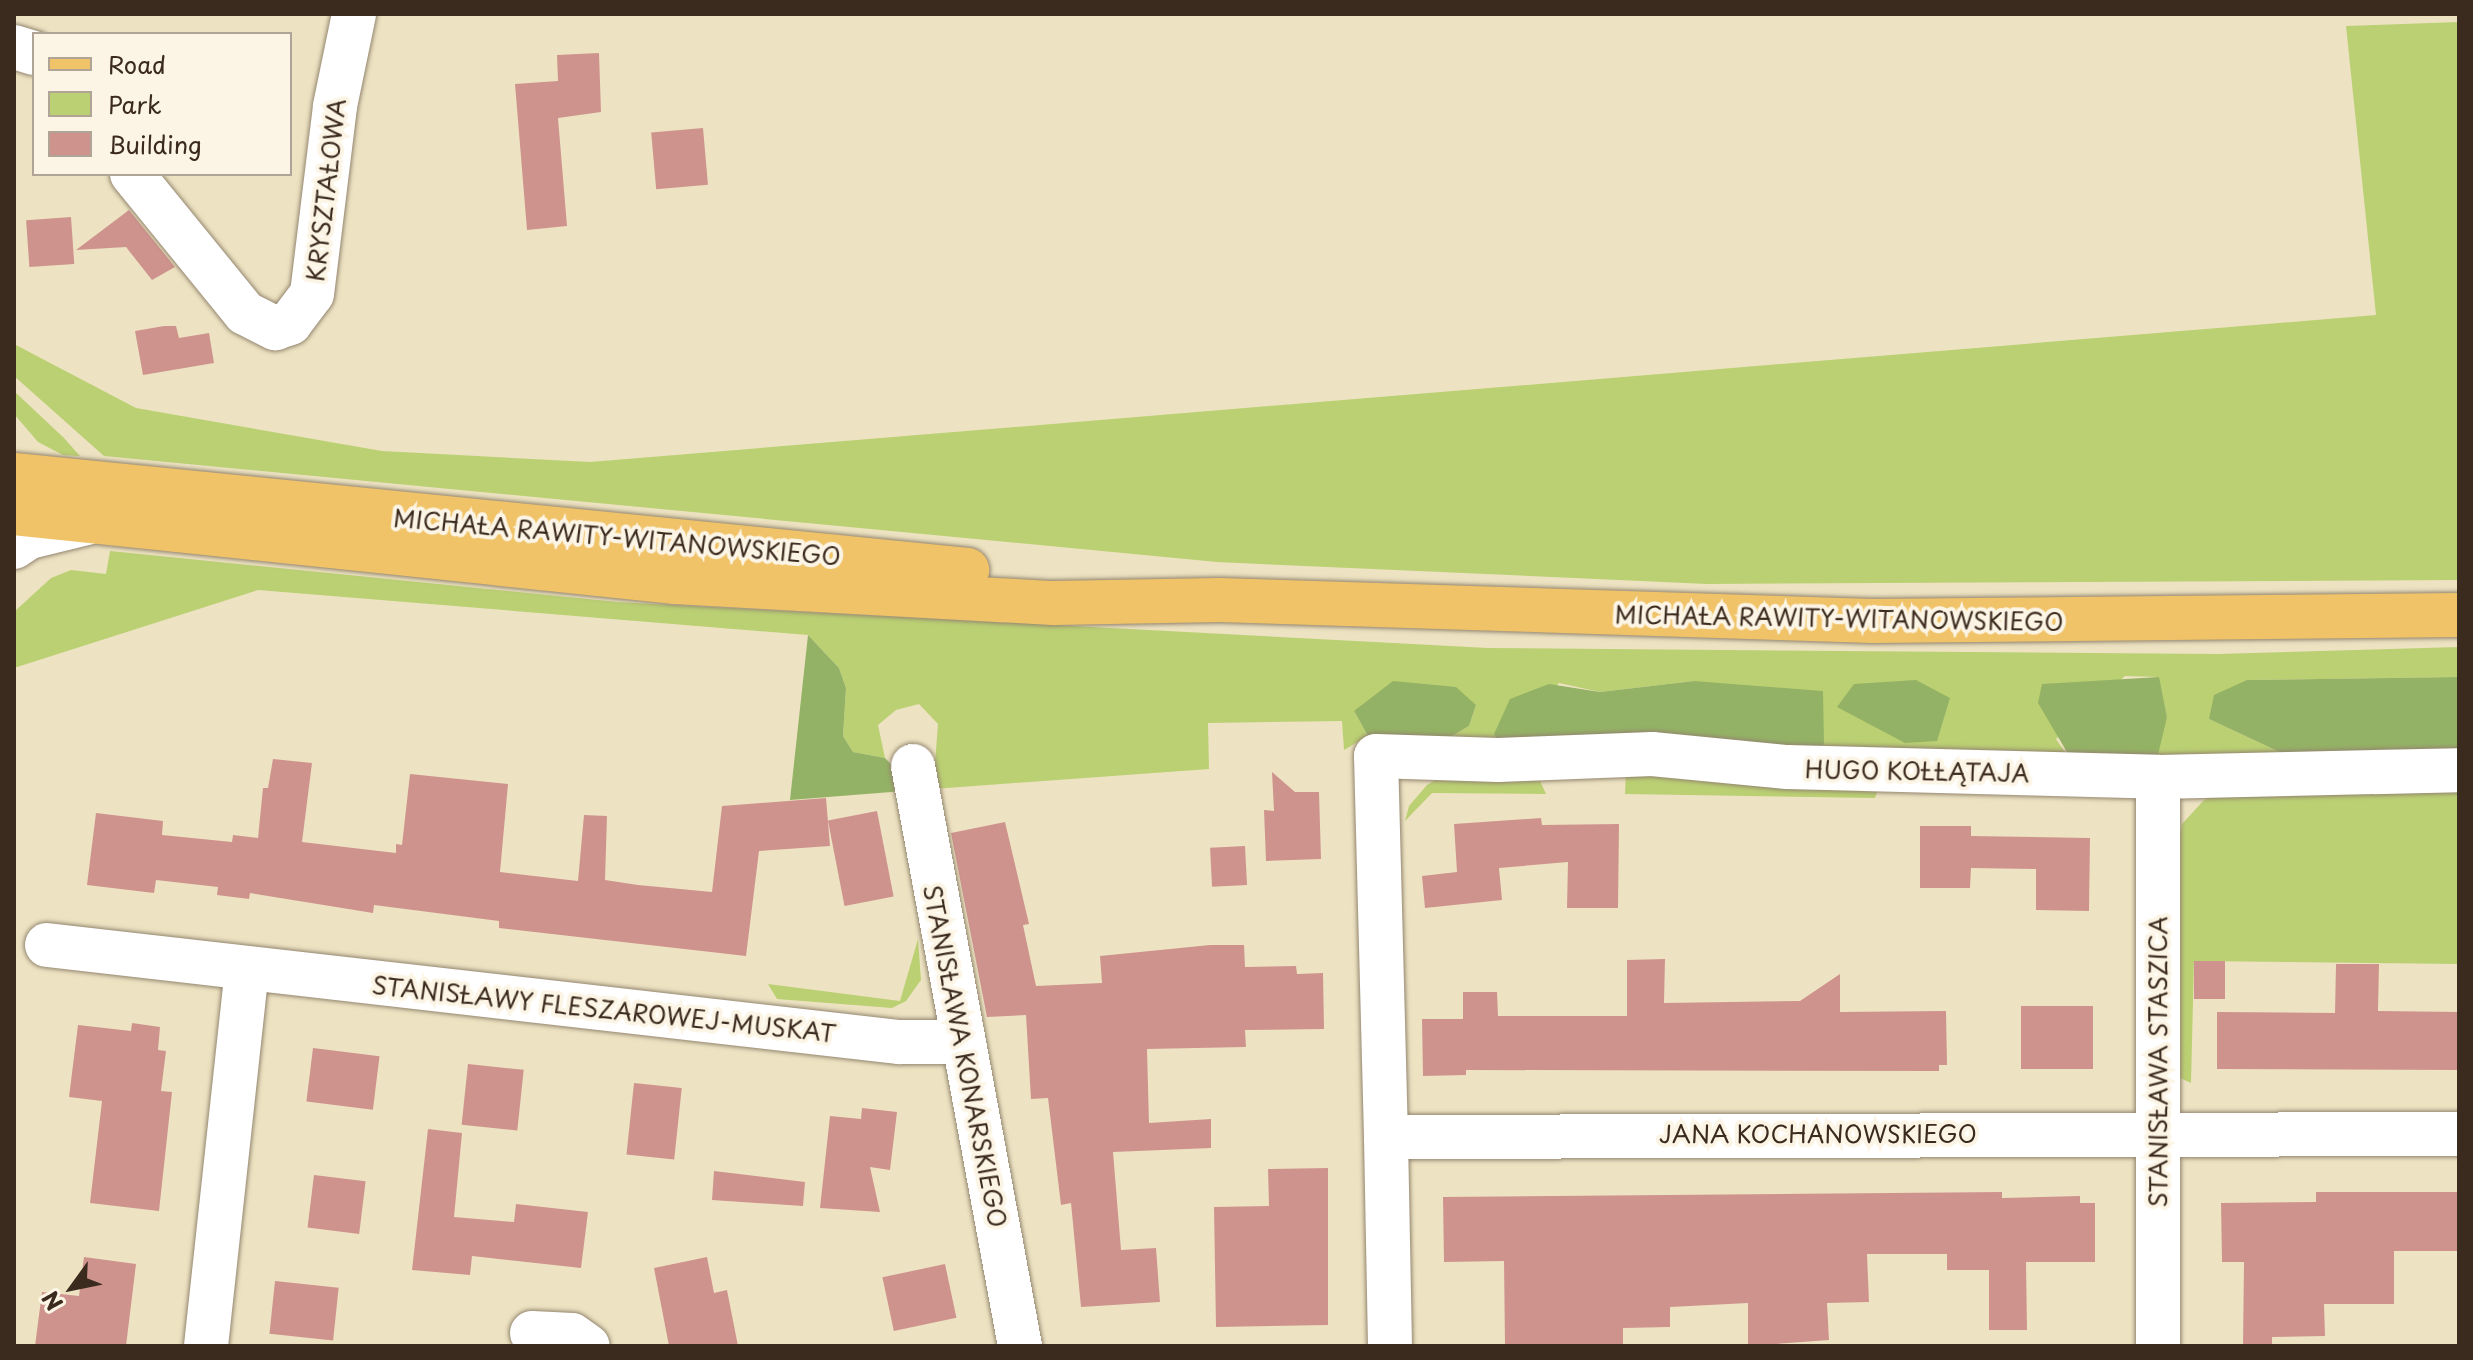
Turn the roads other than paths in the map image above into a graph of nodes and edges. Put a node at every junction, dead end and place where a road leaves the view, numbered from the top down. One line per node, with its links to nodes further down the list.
1 (354, 14): 2 (street, KRYSZTAŁOWA)
2 (134, 176)
3 (14, 475): 7 (main road, MICHAŁA RAWITY-WITANOWSKIEGO)
4 (14, 513): 5 (main road, MICHAŁA RAWITY-WITANOWSKIEGO)
5 (93, 522): 6 (street); 7 (main road, MICHAŁA RAWITY-WITANOWSKIEGO)
6 (14, 547)
7 (1220, 600): 8 (main road, MICHAŁA RAWITY-WITANOWSKIEGO)
8 (2459, 615)
9 (913, 766): 14 (street, STANISŁAWA KONARSKIEGO)
10 (2459, 770): 11 (street, HUGO KOŁŁĄTAJA)
11 (2158, 777): 15 (street, STANISŁAWA STASZICA); 17 (street, HUGO KOŁŁĄTAJA)
12 (47, 945): 13 (street, STANISŁAWY FLESZAROWEJ-MUSKAT)
13 (247, 969): 14 (street, STANISŁAWY FLESZAROWEJ-MUSKAT); 19 (street)
14 (961, 1042): 21 (street, STANISŁAWA KONARSKIEGO)
15 (2158, 1134): 16 (street, JANA KOCHANOWSKIEGO); 17 (street, JANA KOCHANOWSKIEGO); 23 (street, STANISŁAWA STASZICA)
16 (2459, 1134)
17 (1386, 1137): 22 (street)
18 (532, 1333): 20 (street)
19 (206, 1346)
20 (588, 1346)
21 (1020, 1346)
22 (1390, 1346)
23 (2158, 1346)

